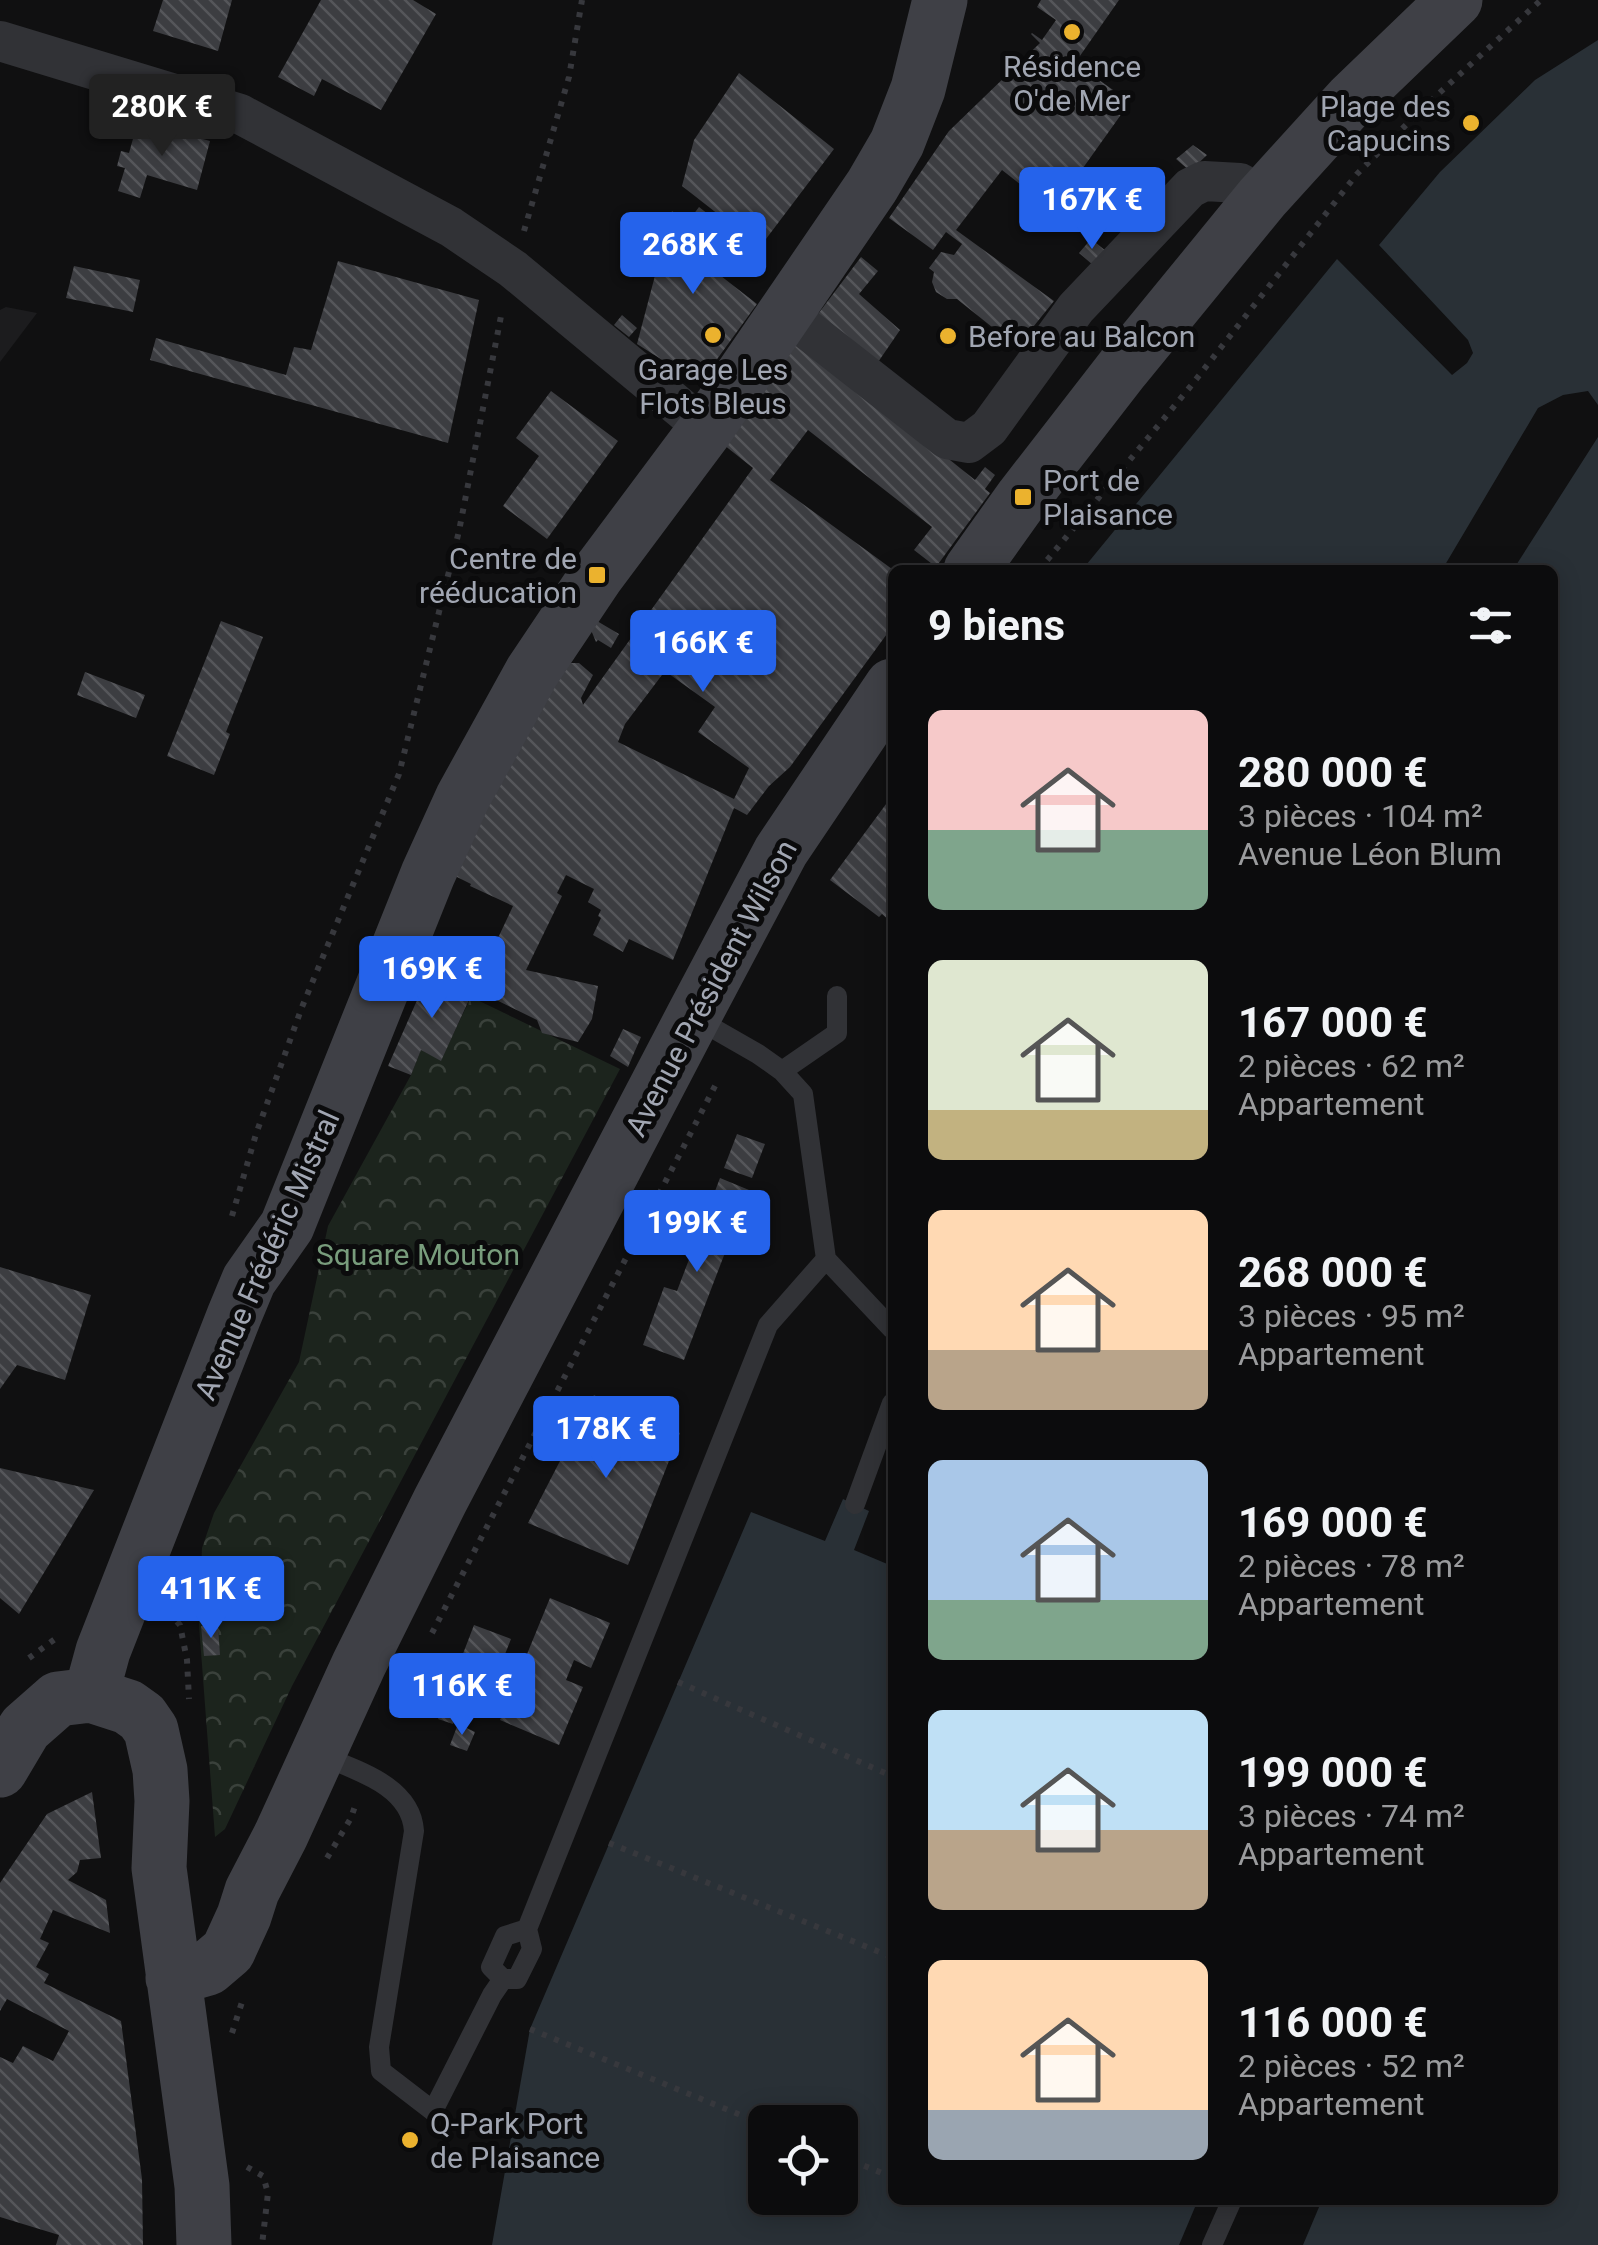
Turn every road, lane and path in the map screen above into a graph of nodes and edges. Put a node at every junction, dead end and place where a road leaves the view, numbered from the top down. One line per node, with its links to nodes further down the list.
1 (582, 0): 7 (path)
2 (940, 0): 9 (street, Avenue Frédéric Mistral)
3 (1456, 0): 6 (street)
4 (1542, 0): 12 (path)
5 (0, 42): 10 (street)
6 (1262, 198): 9 (street); 11 (street)
7 (522, 240)
8 (503, 307): 17 (path)
9 (786, 313): 10 (street, Avenue Frédéric Mistral)
10 (706, 429): 26 (street, Avenue Frédéric Mistral)
11 (975, 565)
12 (1043, 565)
13 (888, 692): 15 (street, Avenue Président Wilson)
14 (838, 996): 16 (lane)
15 (715, 1030): 16 (lane); 23 (path); 27 (street, Avenue Président Wilson)
16 (782, 1071): 18 (lane)
17 (231, 1220)
18 (826, 1260): 19 (lane); 33 (lane)
19 (888, 1325)
20 (888, 1414): 21 (lane)
21 (855, 1504)
22 (66, 1631): 24 (path)
23 (427, 1643)
24 (27, 1660)
25 (678, 1682): 29 (path)
26 (97, 1697): 28 (street); 32 (street)
27 (318, 1754): 31 (street, Avenue Président Wilson); 36 (lane)
28 (0, 1770)
29 (888, 1774)
30 (609, 1844): 34 (path)
31 (252, 1891): 32 (street); 35 (street, Avenue Président Wilson)
32 (162, 1895): 35 (street)
33 (527, 1930): 36 (lane); 36 (lane)
34 (888, 1955)
35 (173, 1978): 45 (street)
36 (503, 1979)
37 (248, 1992): 39 (path)
38 (530, 2029): 40 (path)
39 (231, 2048)
40 (748, 2118)
41 (240, 2163): 46 (path)
42 (858, 2163): 43 (path)
43 (888, 2175)
44 (1230, 2205): 47 (lane)
45 (204, 2245)
46 (262, 2245)
47 (1212, 2245)

